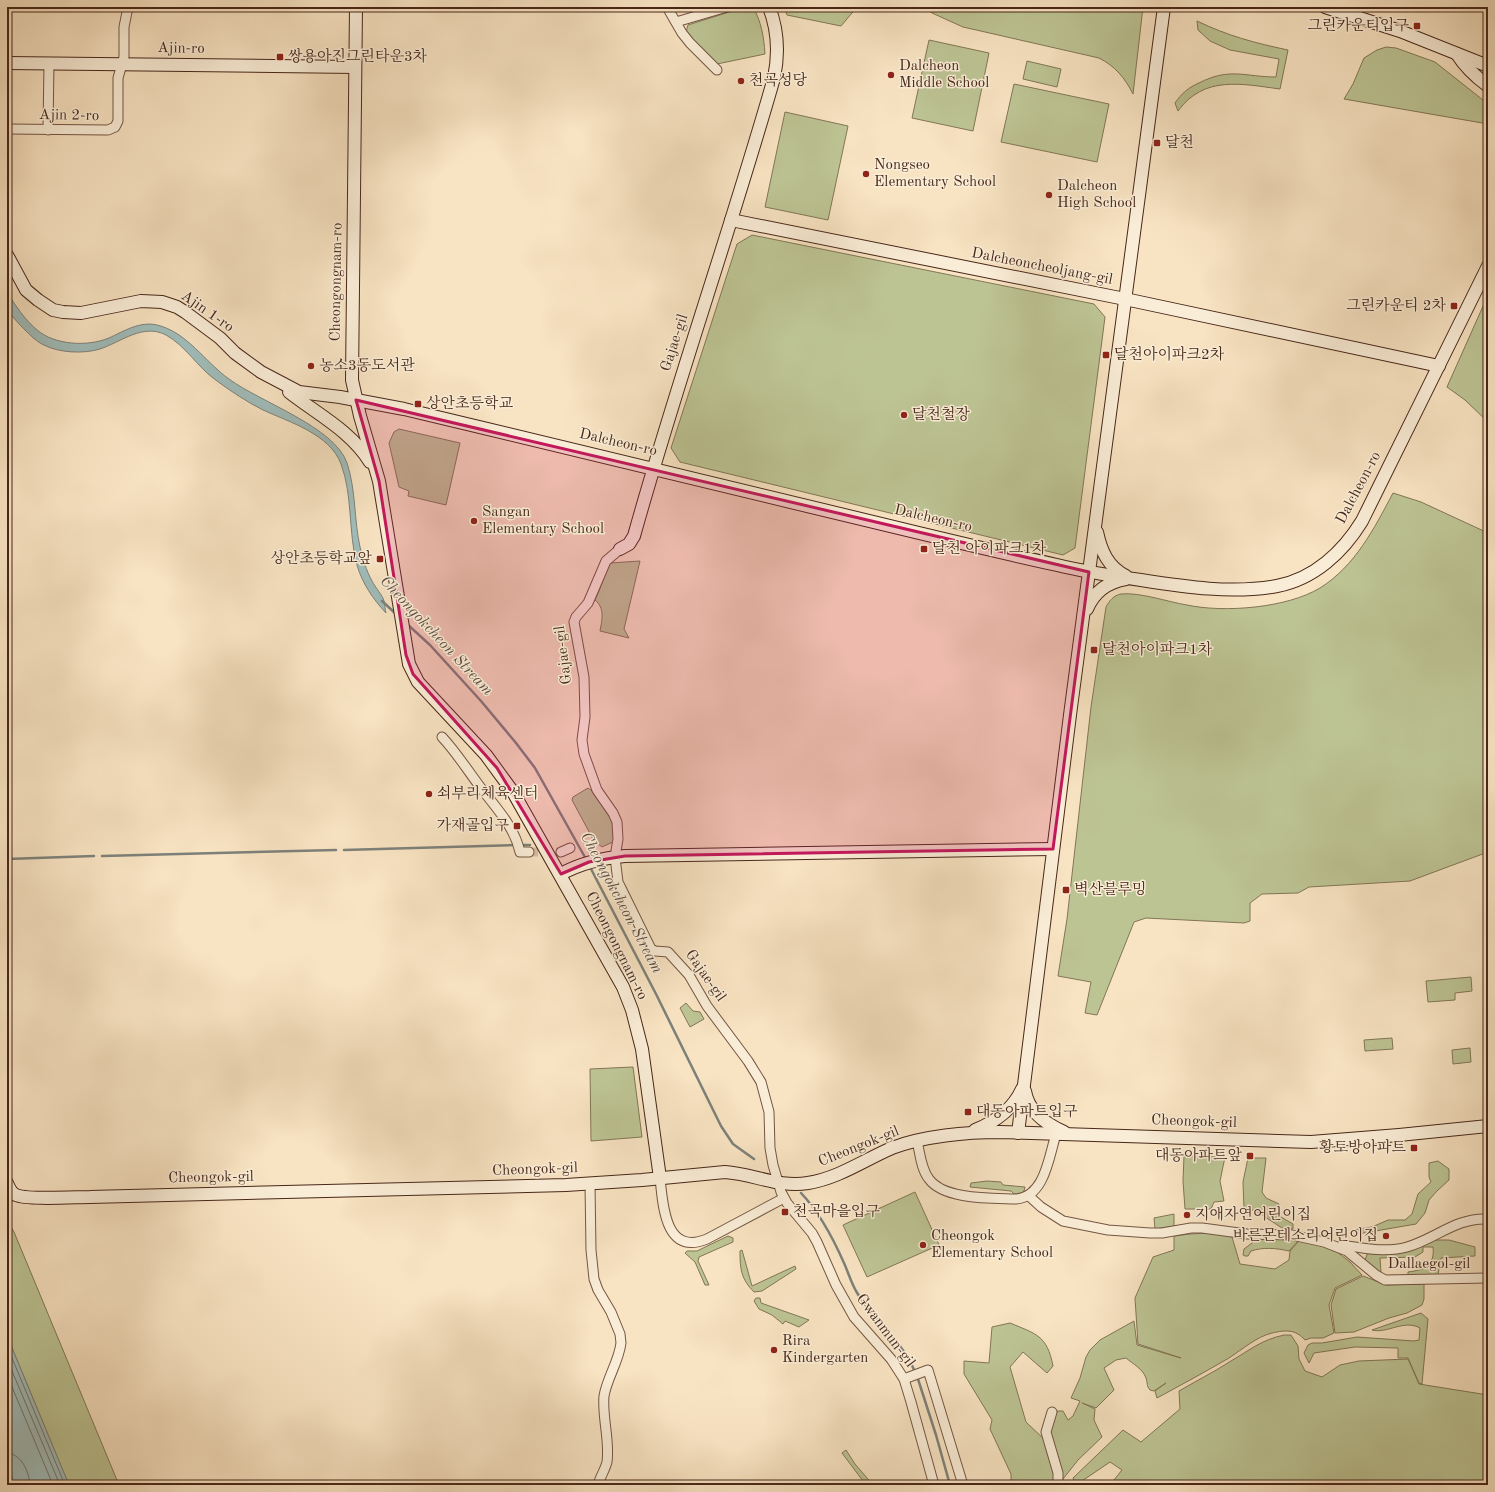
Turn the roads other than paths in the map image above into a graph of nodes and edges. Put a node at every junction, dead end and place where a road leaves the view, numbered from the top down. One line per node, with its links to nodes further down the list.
1 (128, 7): 14 (street)
2 (356, 7): 16 (street, Cheongongnam-ro)
3 (666, 7): 9 (street)
4 (727, 7): 9 (street)
5 (769, 7): 21 (street, Gajae-gil)
6 (1164, 7): 10 (street)
7 (1170, 7): 10 (street)
8 (1325, 7): 11 (street)
9 (676, 22): 17 (street)
10 (1163, 26): 24 (street)
11 (1456, 53): 15 (street); 18 (street)
12 (7, 63): 13 (street, Ajin-ro)
13 (50, 64): 14 (street, Ajin-ro); 20 (street)
14 (122, 64): 16 (street, Ajin-ro); 20 (street, Ajin 2-ro)
15 (1488, 66)
16 (355, 67): 27 (street, Cheongongnam-ro)
17 (717, 70)
18 (1488, 86)
19 (7, 129): 20 (street, Ajin 2-ro)
20 (48, 130)
21 (731, 220): 24 (street, Dalcheoncheoljang-gil); 28 (street, Gajae-gil)
22 (7, 255): 26 (street, Ajin 1-ro)
23 (1488, 266): 25 (street, Dalcheon-ro)
24 (1125, 299): 25 (street); 30 (street, Dalcheoncheoljang-gil)
25 (1439, 366): 33 (street, Dalcheon-ro)
26 (276, 381): 27 (street, Ajin 1-ro); 29 (street)
27 (356, 400): 28 (street, Dalcheon-ro); 29 (street, Cheongongnam-ro)
28 (653, 468): 31 (street, Gajae-gil); 32 (street, Dalcheon-ro)
29 (376, 471): 39 (street, Cheongongnam-ro)
30 (1096, 522): 32 (street, Dalcheoncheoljang-gil); 33 (street)
31 (620, 549): 38 (street, Gajae-gil)
32 (1089, 572): 33 (street, Dalcheon-ro); 34 (street, Dalcheoncheoljang-gil)
33 (1131, 578): 34 (street)
34 (1083, 618): 36 (street, Dalcheoncheoljang-gil)
35 (442, 737): 37 (street)
36 (1053, 849): 38 (street); 40 (street, Dalcheoncheoljang-gil)
37 (529, 852)
38 (615, 857): 39 (street); 50 (street, Gajae-gil)
39 (560, 874): 47 (street, Cheongongnam-ro)
40 (1024, 1084): 42 (street); 43 (street, Dalcheoncheoljang-gil); 45 (street)
41 (1488, 1126): 45 (street, Cheongok-gil)
42 (964, 1133): 43 (street, Cheongok-gil); 46 (street)
43 (1018, 1133): 44 (street, Cheongok-gil)
44 (1056, 1134): 45 (street, Cheongok-gil); 51 (street)
45 (1073, 1134)
46 (917, 1141): 50 (street, Cheongok-gil); 51 (street, Cheongok-gil)
47 (660, 1178): 49 (street, Cheongok-gil); 50 (street, Cheongok-gil); 52 (street, Cheongongnam-ro)
48 (7, 1183): 49 (street, Cheongok-gil)
49 (590, 1184): 58 (street)
50 (778, 1184): 52 (street, Gwanmun-gil)
51 (1029, 1196): 54 (street, Dallaegol-gil)
52 (784, 1198): 56 (street, Gwanmun-gil)
53 (1488, 1220): 54 (street, Dallaegol-gil)
54 (1334, 1244): 55 (street, Dallaegol-gil)
55 (1488, 1278)
56 (906, 1378): 59 (street, Gwanmun-gil); 60 (street)
57 (1052, 1412): 61 (street)
58 (598, 1485)
59 (934, 1485)
60 (962, 1485)
61 (1058, 1485)

